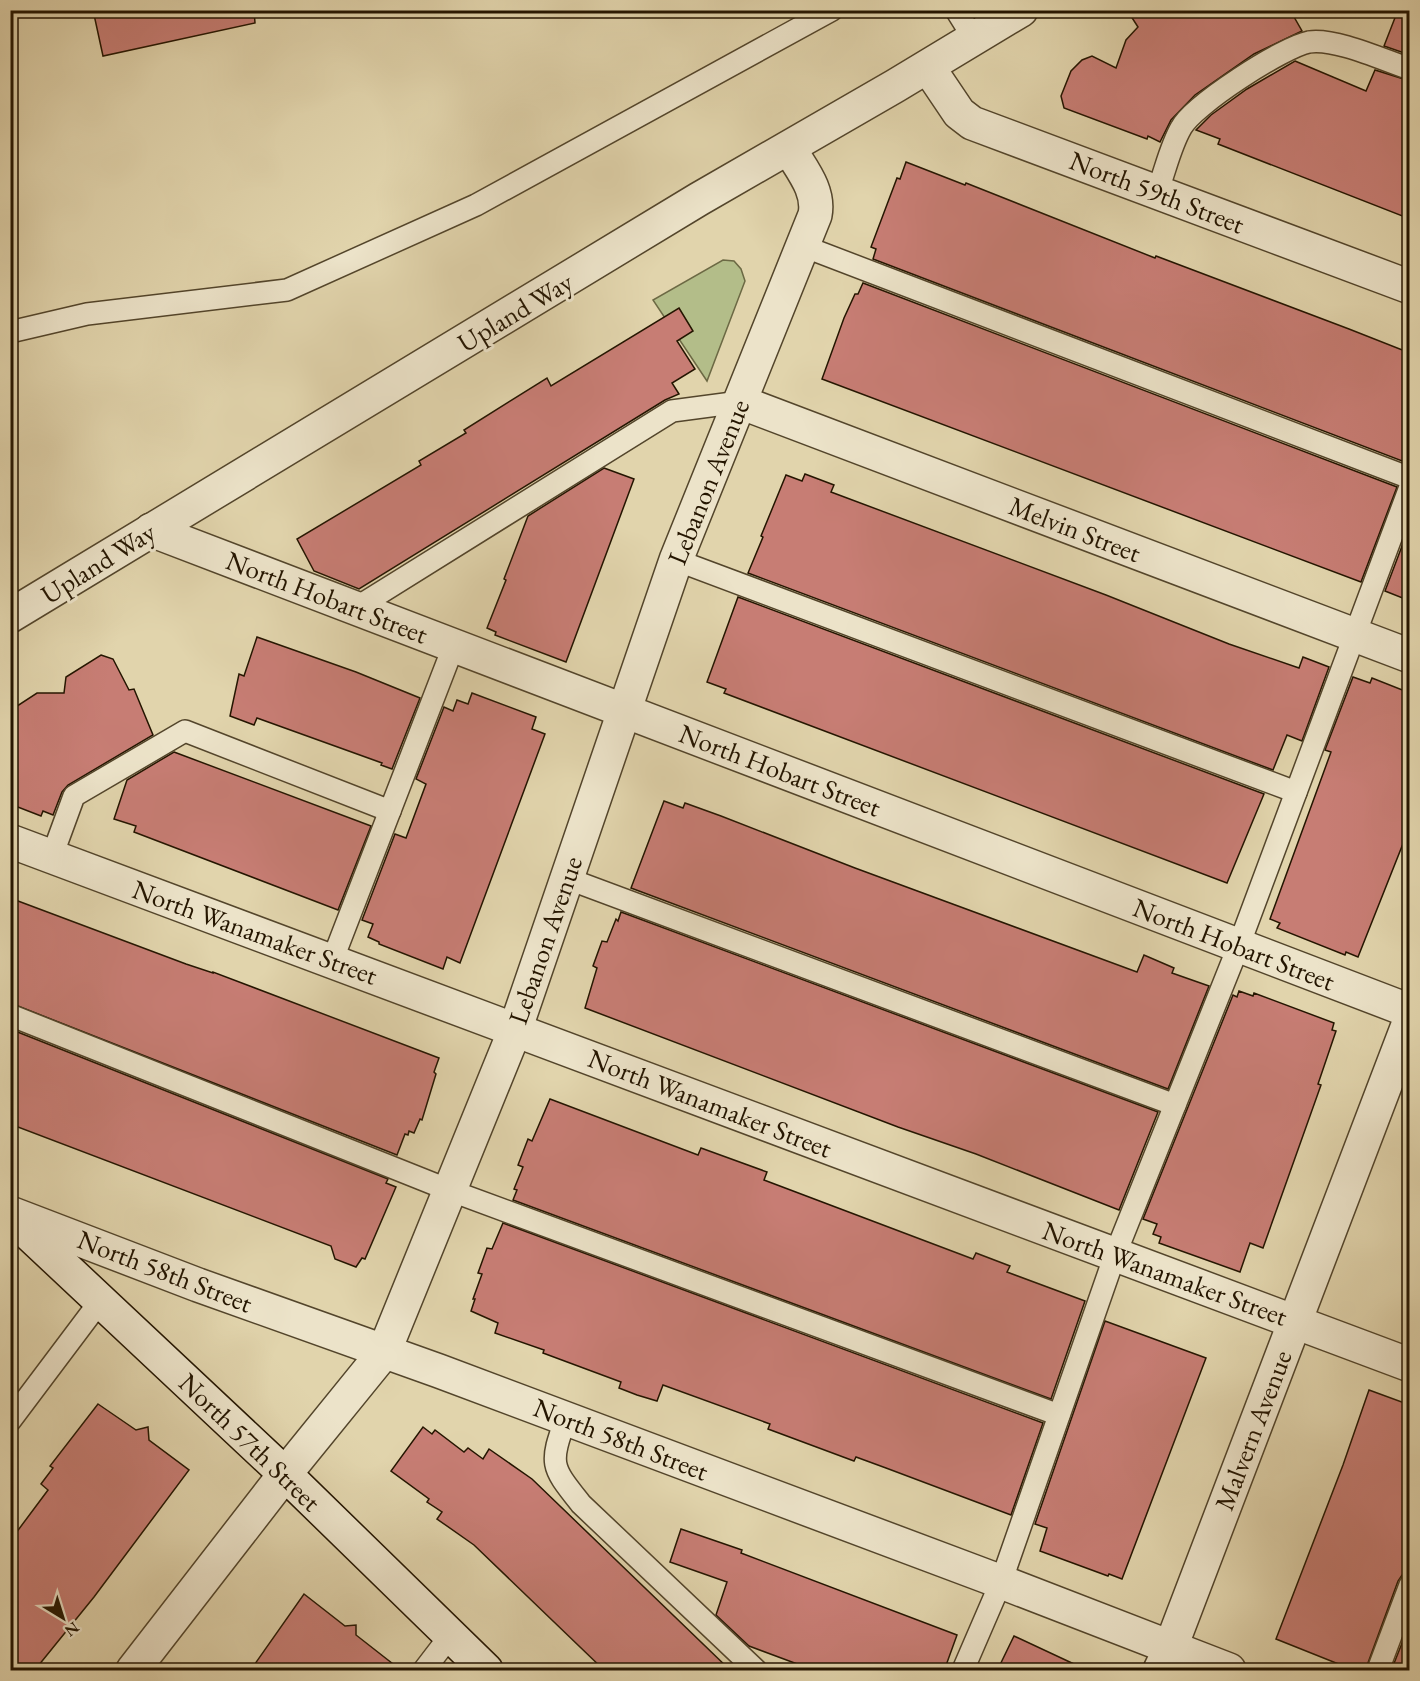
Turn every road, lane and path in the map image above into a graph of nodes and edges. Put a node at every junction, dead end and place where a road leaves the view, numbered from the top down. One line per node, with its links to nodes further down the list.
1 (832, 10): 11 (lane)
2 (956, 10): 4 (lane)
3 (1021, 10): 4 (street, Upland Way)
4 (974, 39): 5 (street, Upland Way)
5 (928, 67): 7 (street, Upland Way); 8 (street, North 59th Street)
6 (1410, 69): 8 (lane)
7 (789, 148): 9 (street, Lebanon Avenue); 15 (street, Upland Way)
8 (1158, 192): 10 (street, North 59th Street)
9 (803, 246): 12 (street, Lebanon Avenue); 13 (lane)
10 (1410, 287)
11 (10, 332)
12 (740, 402): 16 (street, Lebanon Avenue); 17 (lane); 19 (street, Melvin Street)
13 (1410, 478)
14 (1410, 487): 19 (lane)
15 (151, 530): 17 (street, North Hobart Street); 18 (street, Upland Way)
16 (676, 560): 22 (street, Lebanon Avenue); 23 (lane)
17 (356, 608): 20 (street, North Hobart Street)
18 (10, 616)
19 (1355, 635): 21 (street, Melvin Street); 23 (lane)
20 (454, 645): 22 (street, North Hobart Street); 24 (lane)
21 (1410, 656)
22 (623, 710): 27 (street, Lebanon Avenue); 28 (street, North Hobart Street)
23 (1296, 792): 28 (lane)
24 (390, 811): 26 (lane); 29 (lane)
25 (10, 841): 26 (street, North Wanamaker Street)
26 (52, 856): 29 (street, North Wanamaker Street)
27 (566, 878): 33 (street, Lebanon Avenue); 34 (lane)
28 (1239, 945): 30 (street, North Hobart Street); 34 (lane)
29 (332, 961): 33 (street, North Wanamaker Street)
30 (1410, 1011)
31 (10, 1015): 35 (lane)
32 (1410, 1020): 39 (street, Malvern Avenue)
33 (515, 1030): 35 (street, Lebanon Avenue); 37 (street, North Wanamaker Street)
34 (1175, 1105): 37 (lane)
35 (449, 1190): 40 (street, Lebanon Avenue); 42 (lane)
36 (10, 1214): 38 (street, North 57th Street); 40 (street, North 58th Street)
37 (1115, 1255): 39 (street, North Wanamaker Street); 42 (lane)
38 (101, 1300): 44 (lane); 45 (street, North 57th Street)
39 (1294, 1322): 41 (street, North Wanamaker Street); 49 (street, Malvern Avenue)
40 (384, 1352): 43 (street, North 58th Street); 45 (street, Lebanon Avenue)
41 (1410, 1365)
42 (1059, 1415): 46 (lane)
43 (566, 1418): 46 (street, North 58th Street); 53 (lane)
44 (10, 1421)
45 (285, 1474): 48 (street, North 57th Street); 50 (street, Lebanon Avenue)
46 (1001, 1582): 49 (street, North 58th Street); 54 (lane)
47 (1410, 1585): 56 (lane)
48 (450, 1636): 51 (lane); 52 (street, North 57th Street)
49 (1165, 1660): 55 (street, North 58th Street)
50 (133, 1671)
51 (424, 1671)
52 (486, 1671)
53 (756, 1671)
54 (963, 1671)
55 (1229, 1671)
56 (1378, 1671)

